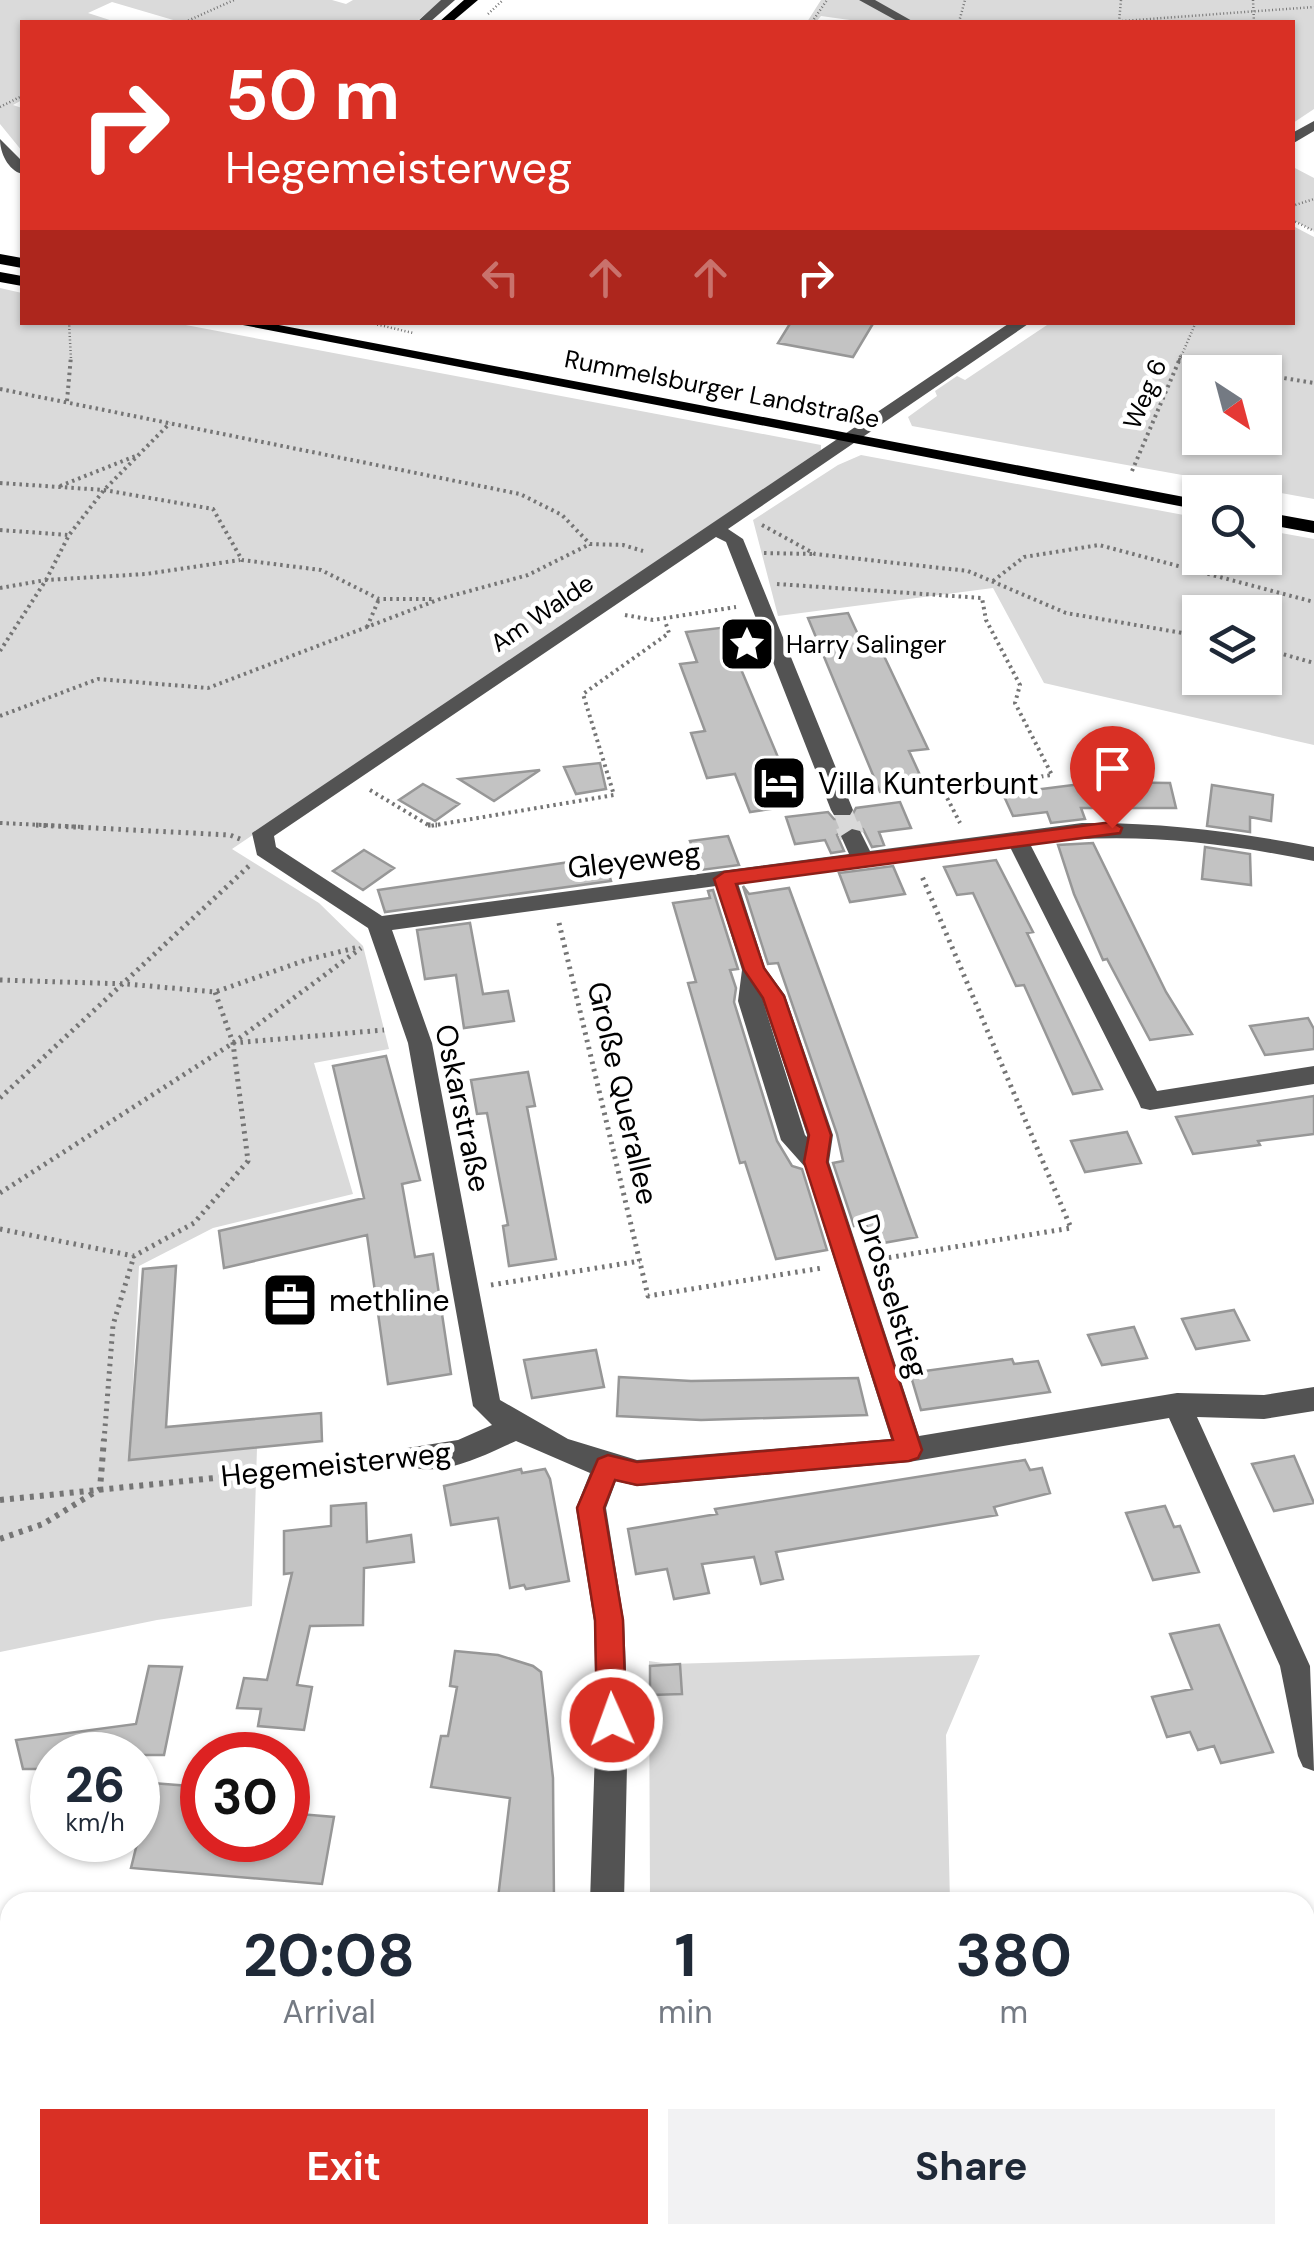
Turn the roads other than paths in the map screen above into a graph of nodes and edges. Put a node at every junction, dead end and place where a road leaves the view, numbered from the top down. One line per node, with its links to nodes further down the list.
1 (449, 0): 5 (street)
2 (472, 0): 6 (main road)
3 (492, 0): 7 (main road)
4 (865, 0): 8 (street)
5 (425, 20)
6 (447, 20)
7 (468, 20)
8 (904, 20)
9 (0, 144): 10 (street)
10 (20, 168)
11 (252, 325): 14 (main road, Rummelsburger Landstraße)
12 (335, 325): 14 (main road, Rummelsburger Landstraße)
13 (1019, 325): 14 (street, Am Walde)
14 (859, 434): 15 (main road, Rummelsburger Landstraße); 16 (main road, Rummelsburger Landstraße); 21 (street, Am Walde)
15 (1182, 489)
16 (1182, 500)
17 (1282, 507): 18 (main road)
18 (1314, 514)
19 (1282, 521): 20 (main road)
20 (1314, 527)
21 (716, 530): 22 (street); 28 (street, Am Walde)
22 (842, 810)
23 (852, 836): 26 (street)
24 (1016, 840): 25 (street, Gleyeweg); 26 (street, Gleyeweg); 29 (street)
25 (1314, 854)
26 (862, 859): 27 (street, Gleyeweg)
27 (724, 879): 28 (street, Gleyeweg); 33 (street, Drosselstieg)
28 (378, 924): 32 (street, Oskarstraße)
29 (1314, 1075)
30 (1314, 1399): 31 (street)
31 (1177, 1405): 33 (street); 36 (street)
32 (515, 1428): 34 (street, Hegemeisterweg); 35 (street)
33 (909, 1450): 35 (street)
34 (417, 1457)
35 (608, 1467): 37 (street)
36 (1314, 1756)
37 (608, 1892)

